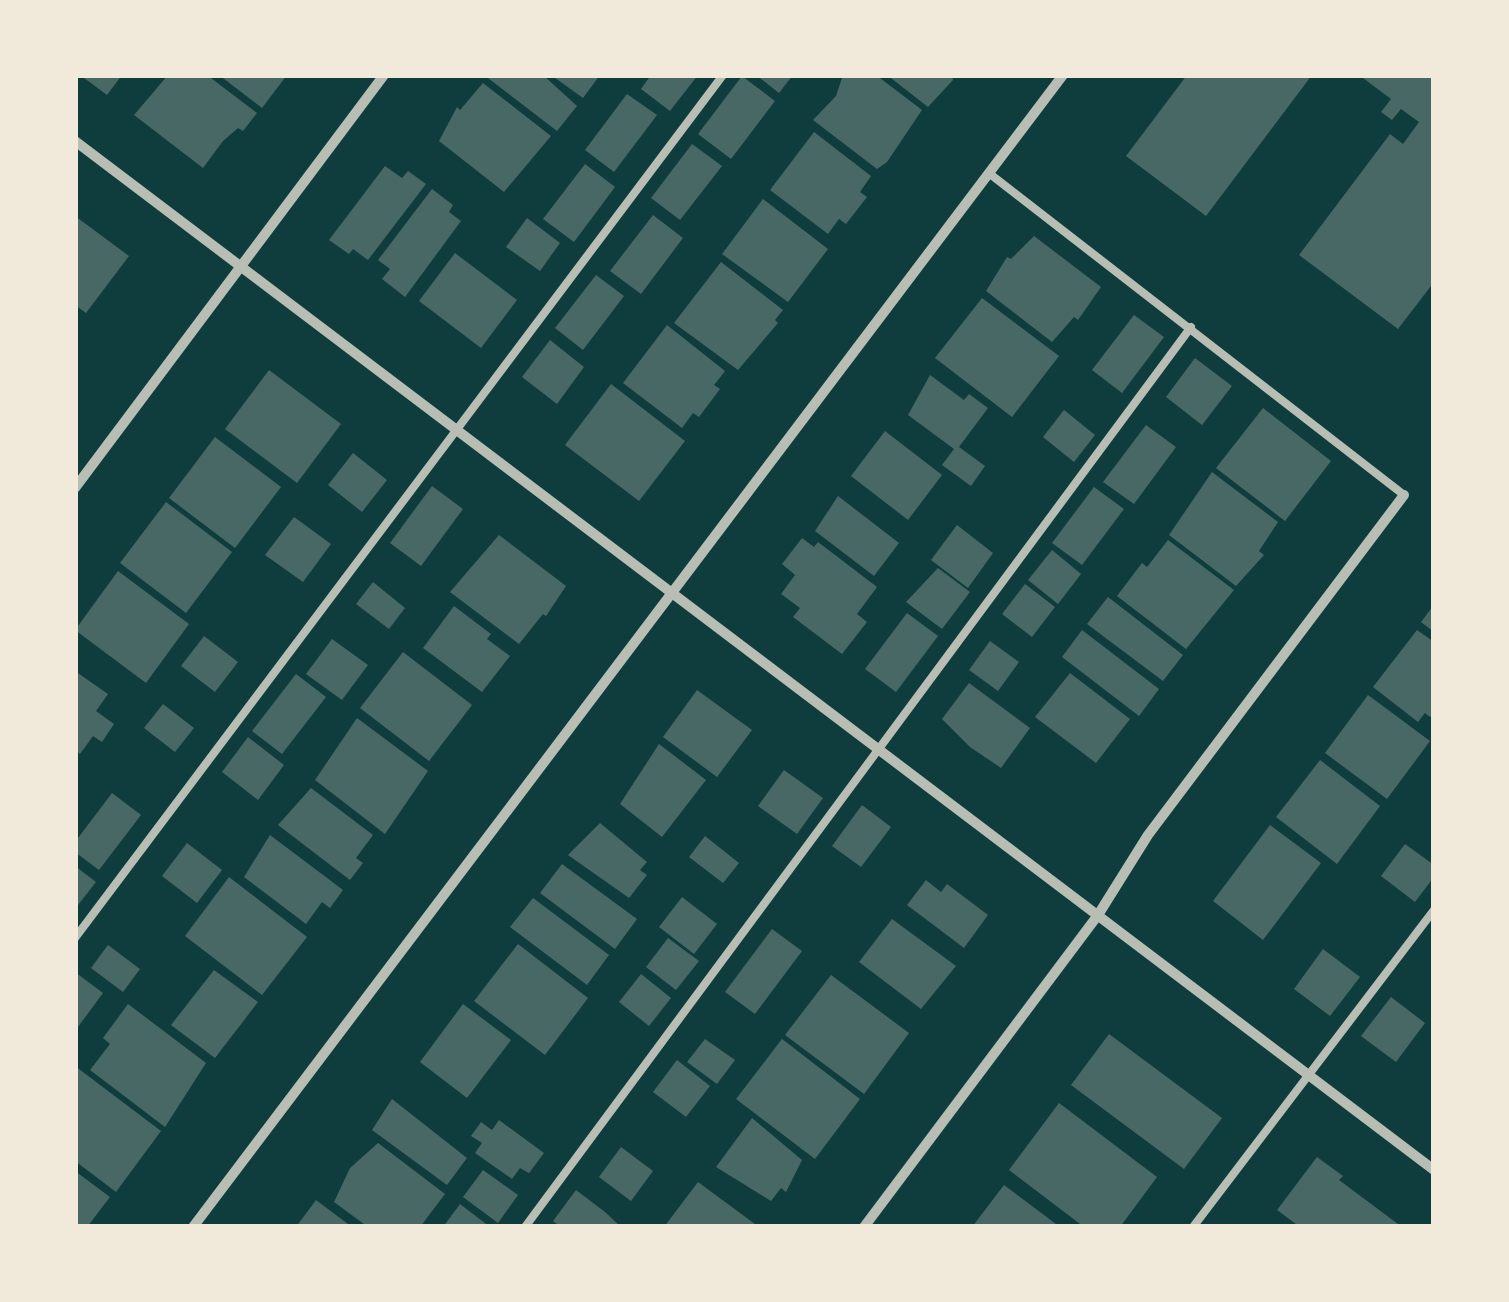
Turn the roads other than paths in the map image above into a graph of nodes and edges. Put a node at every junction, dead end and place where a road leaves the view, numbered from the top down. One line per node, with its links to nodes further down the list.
1 (384, 75): 6 (street)
2 (723, 75): 8 (lane)
3 (1064, 75): 5 (street)
4 (75, 142): 6 (street)
5 (990, 174): 7 (lane); 11 (street)
6 (240, 265): 8 (street); 9 (street)
7 (1191, 327): 10 (lane); 12 (lane)
8 (457, 428): 11 (street); 15 (lane)
9 (75, 488)
10 (1404, 495): 14 (street)
11 (673, 593): 12 (street); 18 (street)
12 (878, 747): 14 (street); 19 (lane)
13 (1434, 910): 16 (lane)
14 (1098, 916): 16 (street); 20 (street)
15 (75, 938)
16 (1307, 1074): 17 (street); 21 (lane)
17 (1434, 1170)
18 (193, 1227)
19 (525, 1227)
20 (864, 1227)
21 (1193, 1227)

